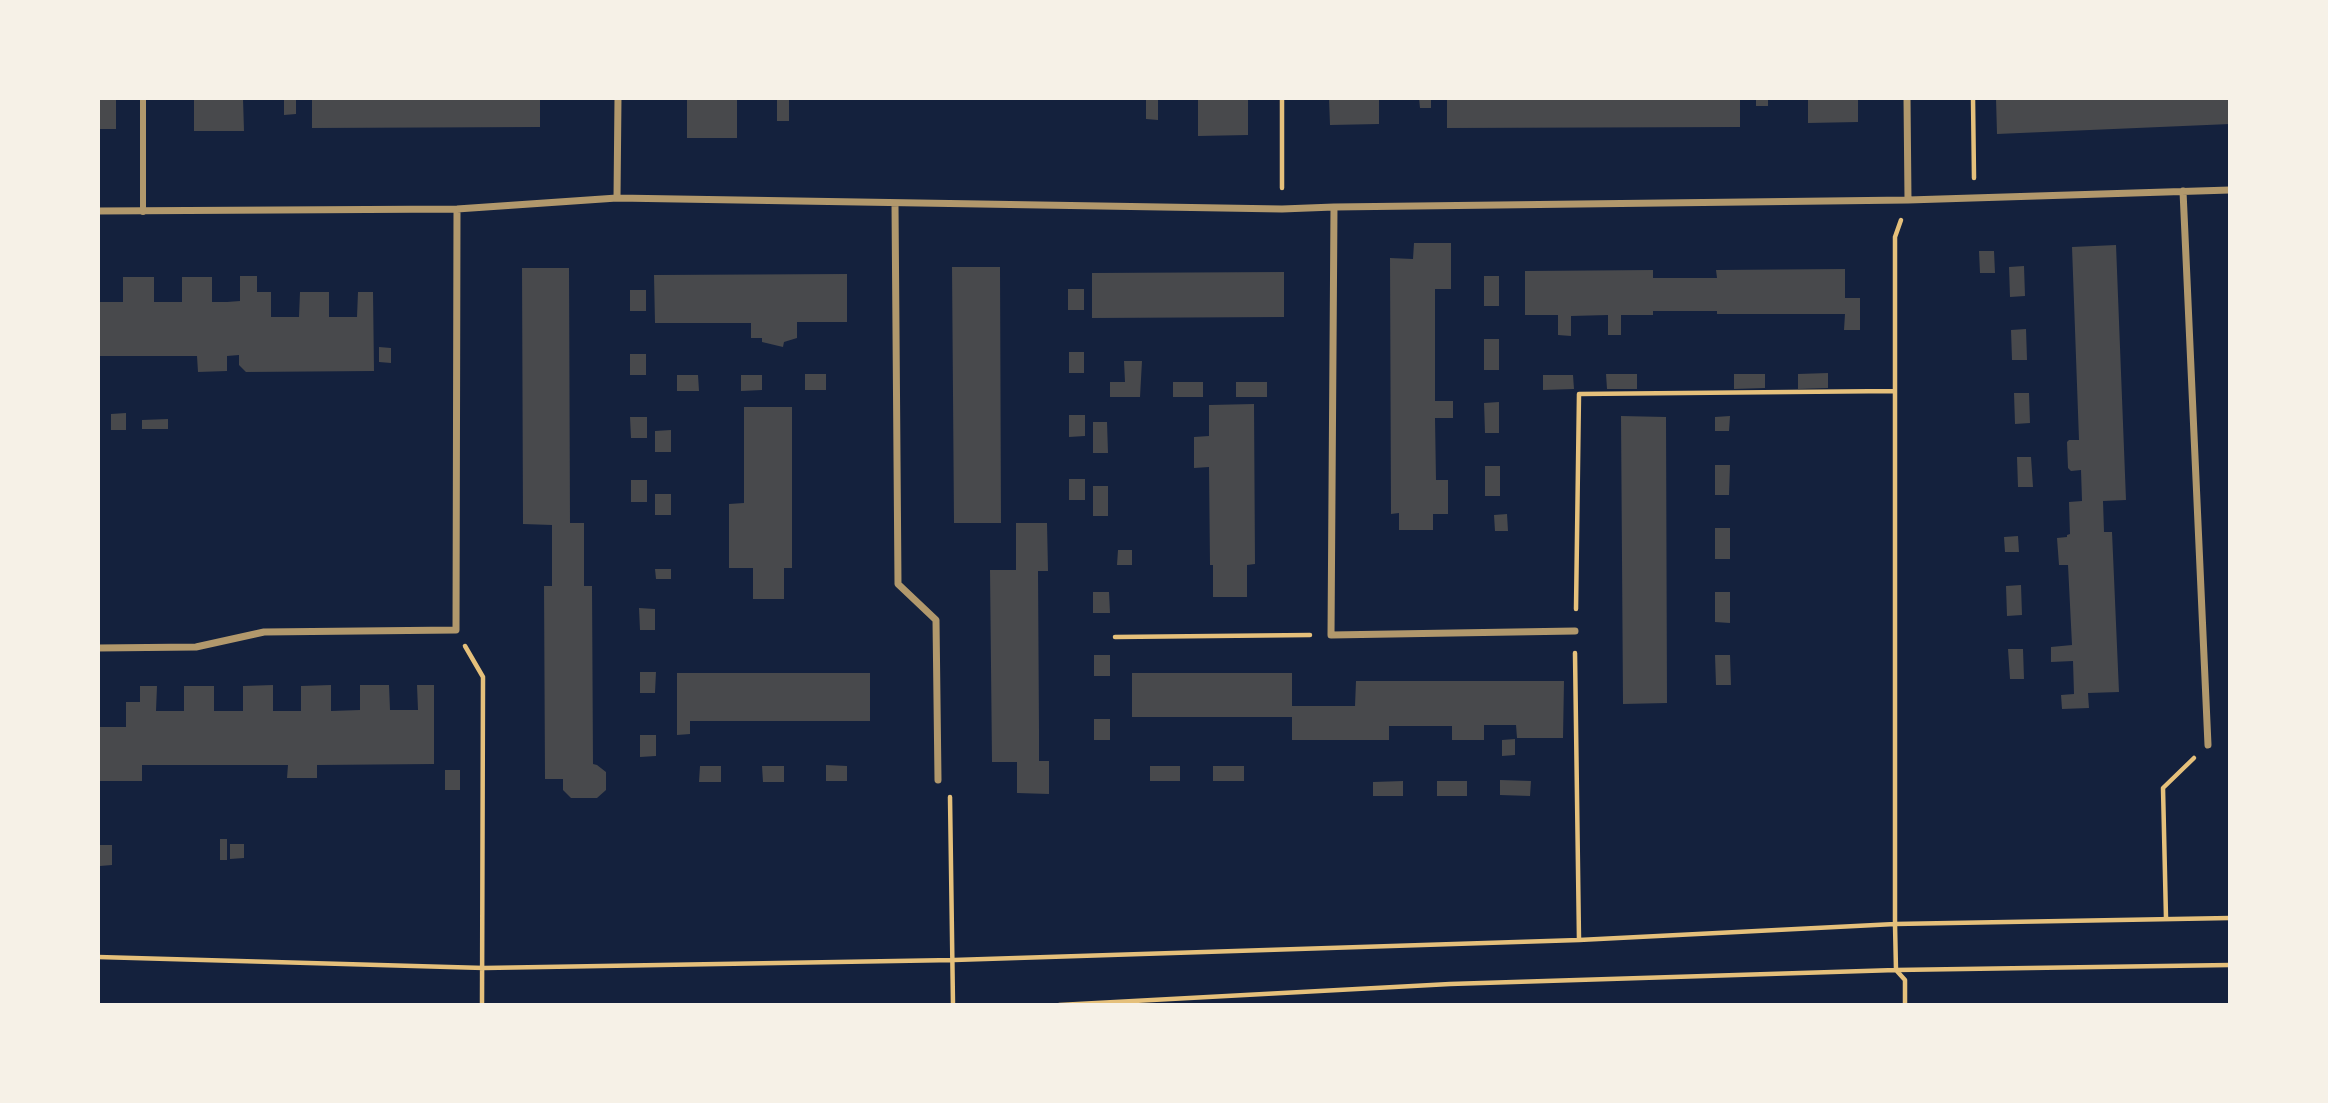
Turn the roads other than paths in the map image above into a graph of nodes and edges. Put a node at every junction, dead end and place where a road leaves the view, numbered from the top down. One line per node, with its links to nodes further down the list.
1 (143, 98): 12 (street)
2 (618, 98): 6 (street)
3 (1907, 98): 7 (street)
4 (2230, 190): 5 (street)
5 (2183, 191): 7 (street); 15 (street)
6 (617, 198): 8 (street); 10 (street)
7 (1908, 200): 9 (street)
8 (894, 204): 9 (street); 16 (street)
9 (1334, 207): 13 (street)
10 (457, 209): 12 (street); 14 (street)
11 (98, 211): 12 (street)
12 (143, 212)
13 (1575, 631)
14 (98, 648)
15 (2208, 745)
16 (938, 780)

